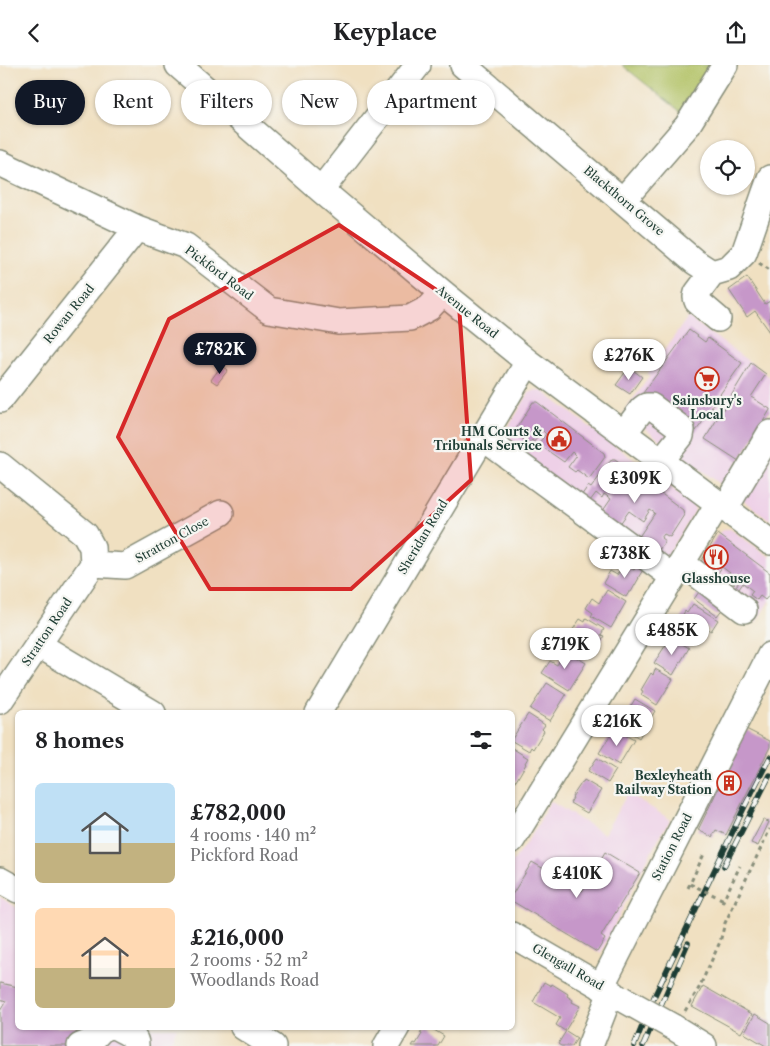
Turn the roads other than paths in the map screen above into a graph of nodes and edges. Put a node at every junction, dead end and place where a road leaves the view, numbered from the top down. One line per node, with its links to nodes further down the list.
1 (178, 65): 6 (street, Avenue Road)
2 (418, 65): 6 (street)
3 (463, 65): 8 (street, Blackthorn Grove)
4 (725, 65): 8 (street)
5 (0, 163): 9 (street, Pickford Road)
6 (320, 189): 11 (street, Avenue Road)
7 (768, 193): 10 (street)
8 (623, 200): 10 (street, Blackthorn Grove)
9 (137, 228): 11 (street, Pickford Road); 14 (street, Rowan Road)
10 (712, 273): 12 (street)
11 (443, 293): 13 (street, Avenue Road)
12 (718, 319)
13 (528, 361): 15 (street, Avenue Road); 17 (street, Sheridan Road)
14 (0, 400)
15 (624, 433): 18 (street, Avenue Road); 18 (street)
16 (770, 433): 20 (street)
17 (482, 438): 24 (street); 30 (street, Sheridan Road)
18 (662, 461): 20 (street, Avenue Road)
19 (0, 465): 23 (street)
20 (722, 506): 22 (street, Avenue Road); 24 (street)
21 (221, 513): 23 (street, Stratton Close)
22 (766, 532)
23 (93, 564): 26 (street, Stratton Road)
24 (677, 570): 25 (street); 31 (street)
25 (744, 610)
26 (39, 645): 28 (street, Stratton Road); 29 (street)
27 (770, 655): 35 (street, Station Road)
28 (0, 701)
29 (149, 710)
30 (320, 710)
31 (515, 835)
32 (0, 879): 33 (street)
33 (15, 888)
34 (515, 937): 35 (street, Glengall Road)
35 (612, 993): 44 (street, Station Road); 45 (street, Glengall Road, bridge)
36 (101, 1030): 40 (street)
37 (121, 1030): 41 (street)
38 (248, 1030): 42 (street)
39 (395, 1030): 43 (street)
40 (80, 1046)
41 (136, 1046)
42 (273, 1046)
43 (386, 1046)
44 (590, 1046)
45 (704, 1046)

